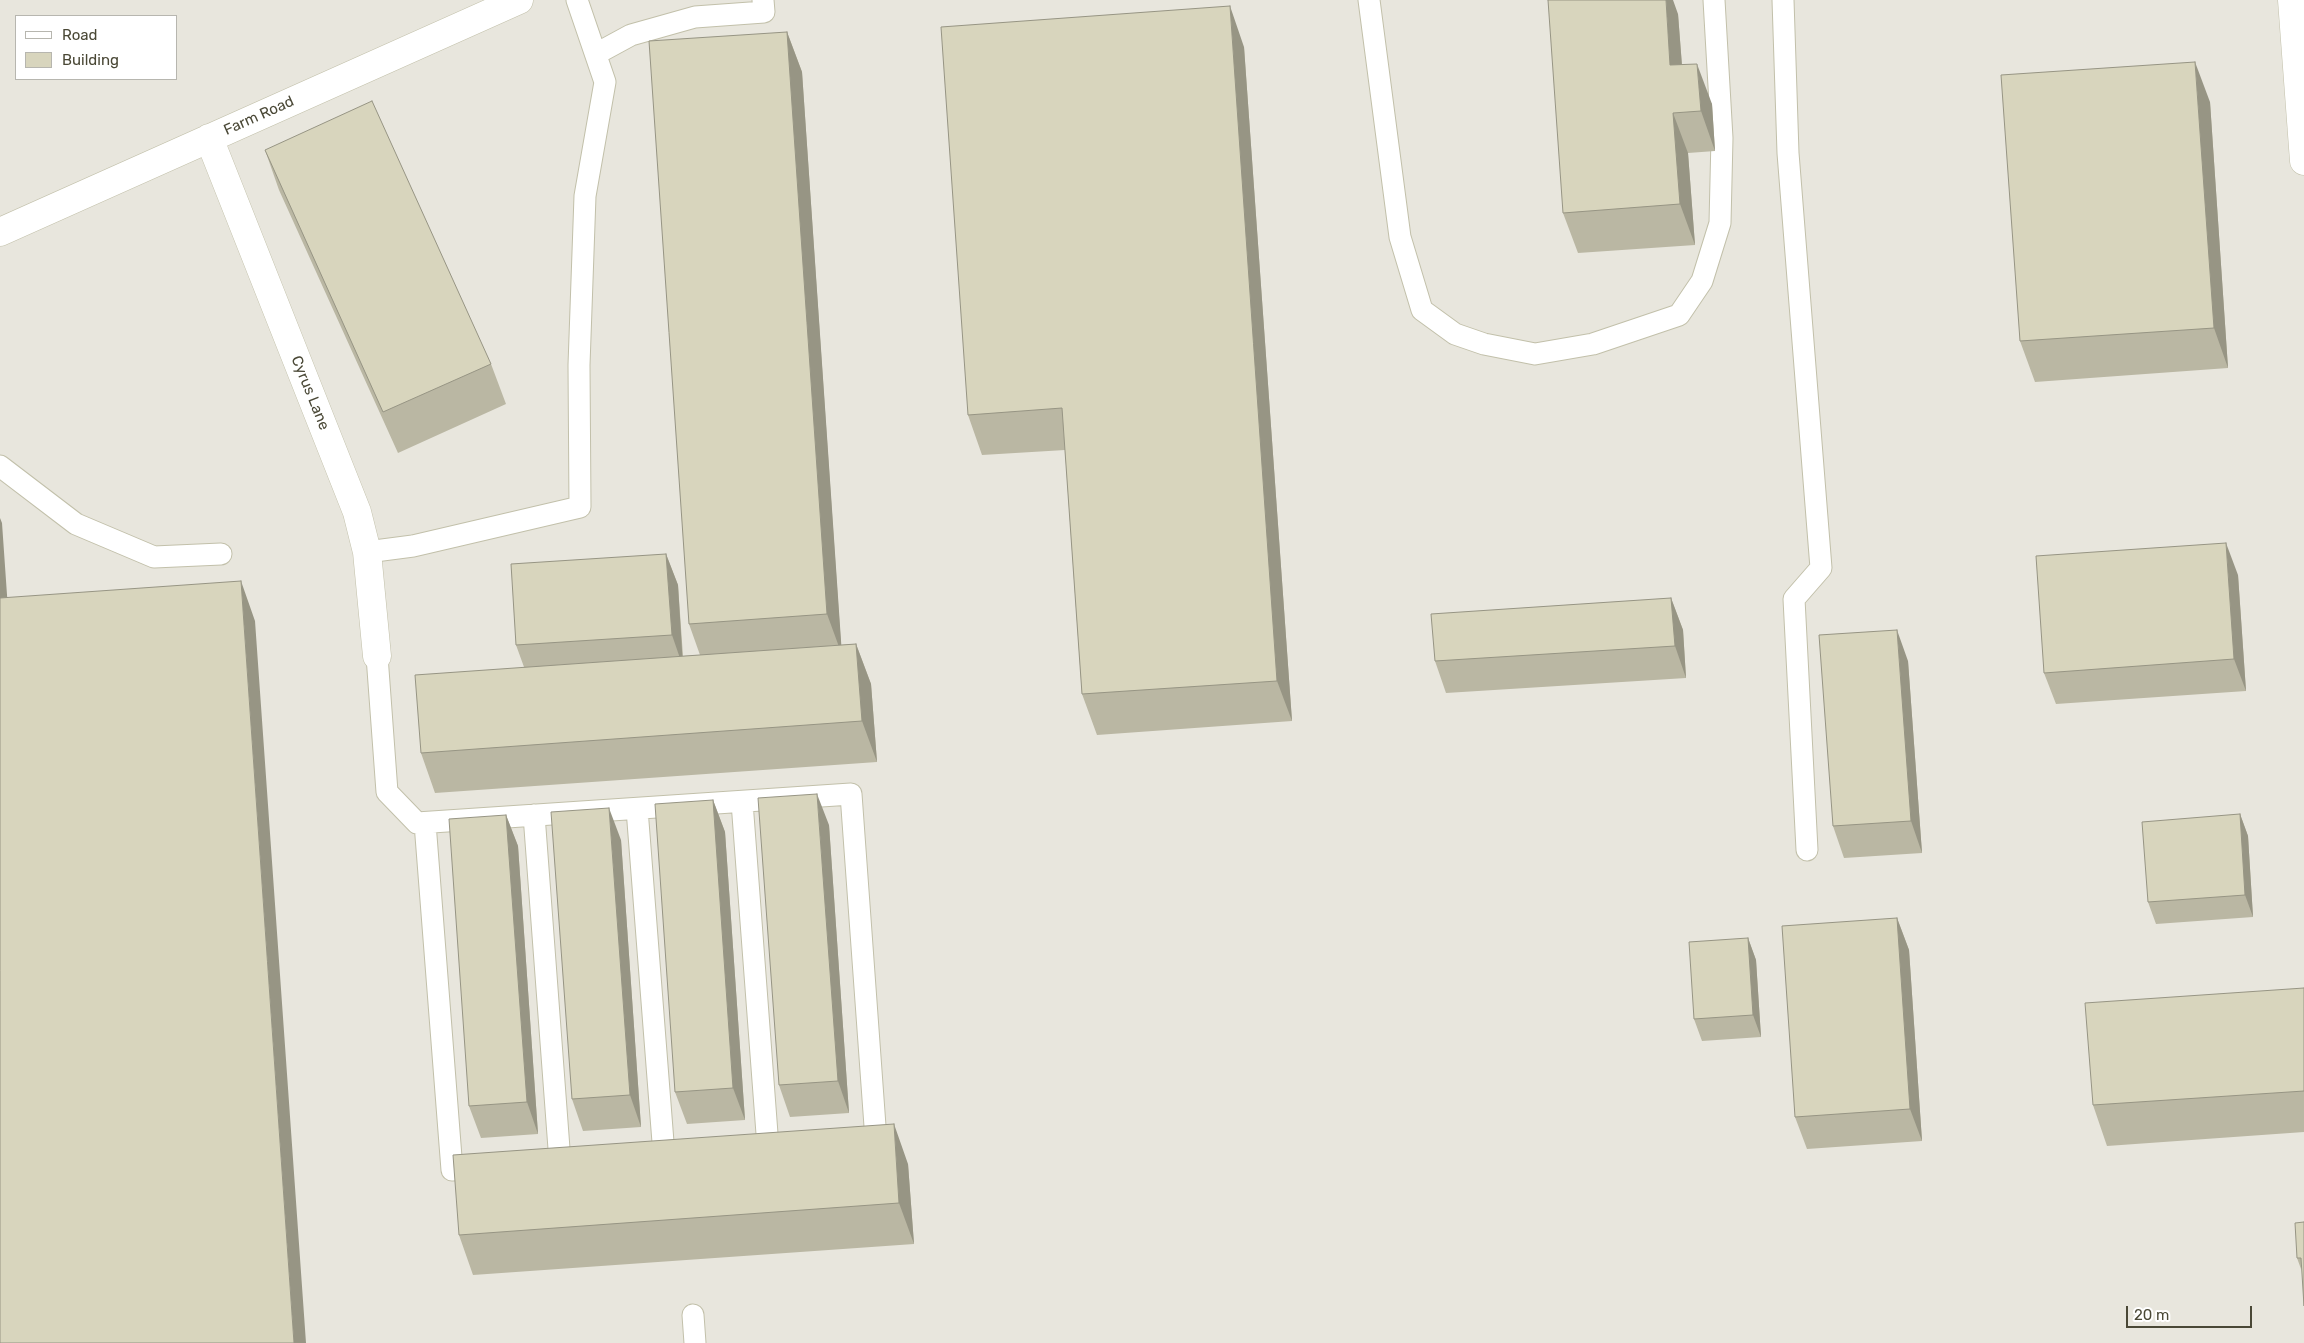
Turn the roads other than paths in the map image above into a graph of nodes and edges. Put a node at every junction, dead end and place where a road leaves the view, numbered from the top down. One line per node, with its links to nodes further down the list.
1 (519, 0): 9 (street, Farm Road)
2 (577, 0): 8 (lane)
3 (763, 0): 8 (lane)
4 (1369, 0): 5 (lane)
5 (1714, 0)
6 (1782, 0): 20 (lane)
7 (2292, 0): 10 (street)
8 (596, 54): 13 (lane)
9 (209, 138): 11 (street, Farm Road); 13 (street, Cyrus Lane)
10 (2304, 160)
11 (0, 232)
12 (0, 466): 14 (lane)
13 (367, 552): 15 (street, Cyrus Lane)
14 (221, 554)
15 (377, 656): 19 (lane)
16 (742, 802): 17 (lane); 21 (lane); 22 (lane)
17 (636, 809): 18 (lane); 23 (lane)
18 (534, 815): 19 (lane); 24 (lane)
19 (425, 823): 25 (lane)
20 (1807, 850)
21 (847, 1142)
22 (768, 1147)
23 (664, 1155)
24 (560, 1162)
25 (501, 1166)
26 (693, 1315): 27 (lane)
27 (695, 1343)

